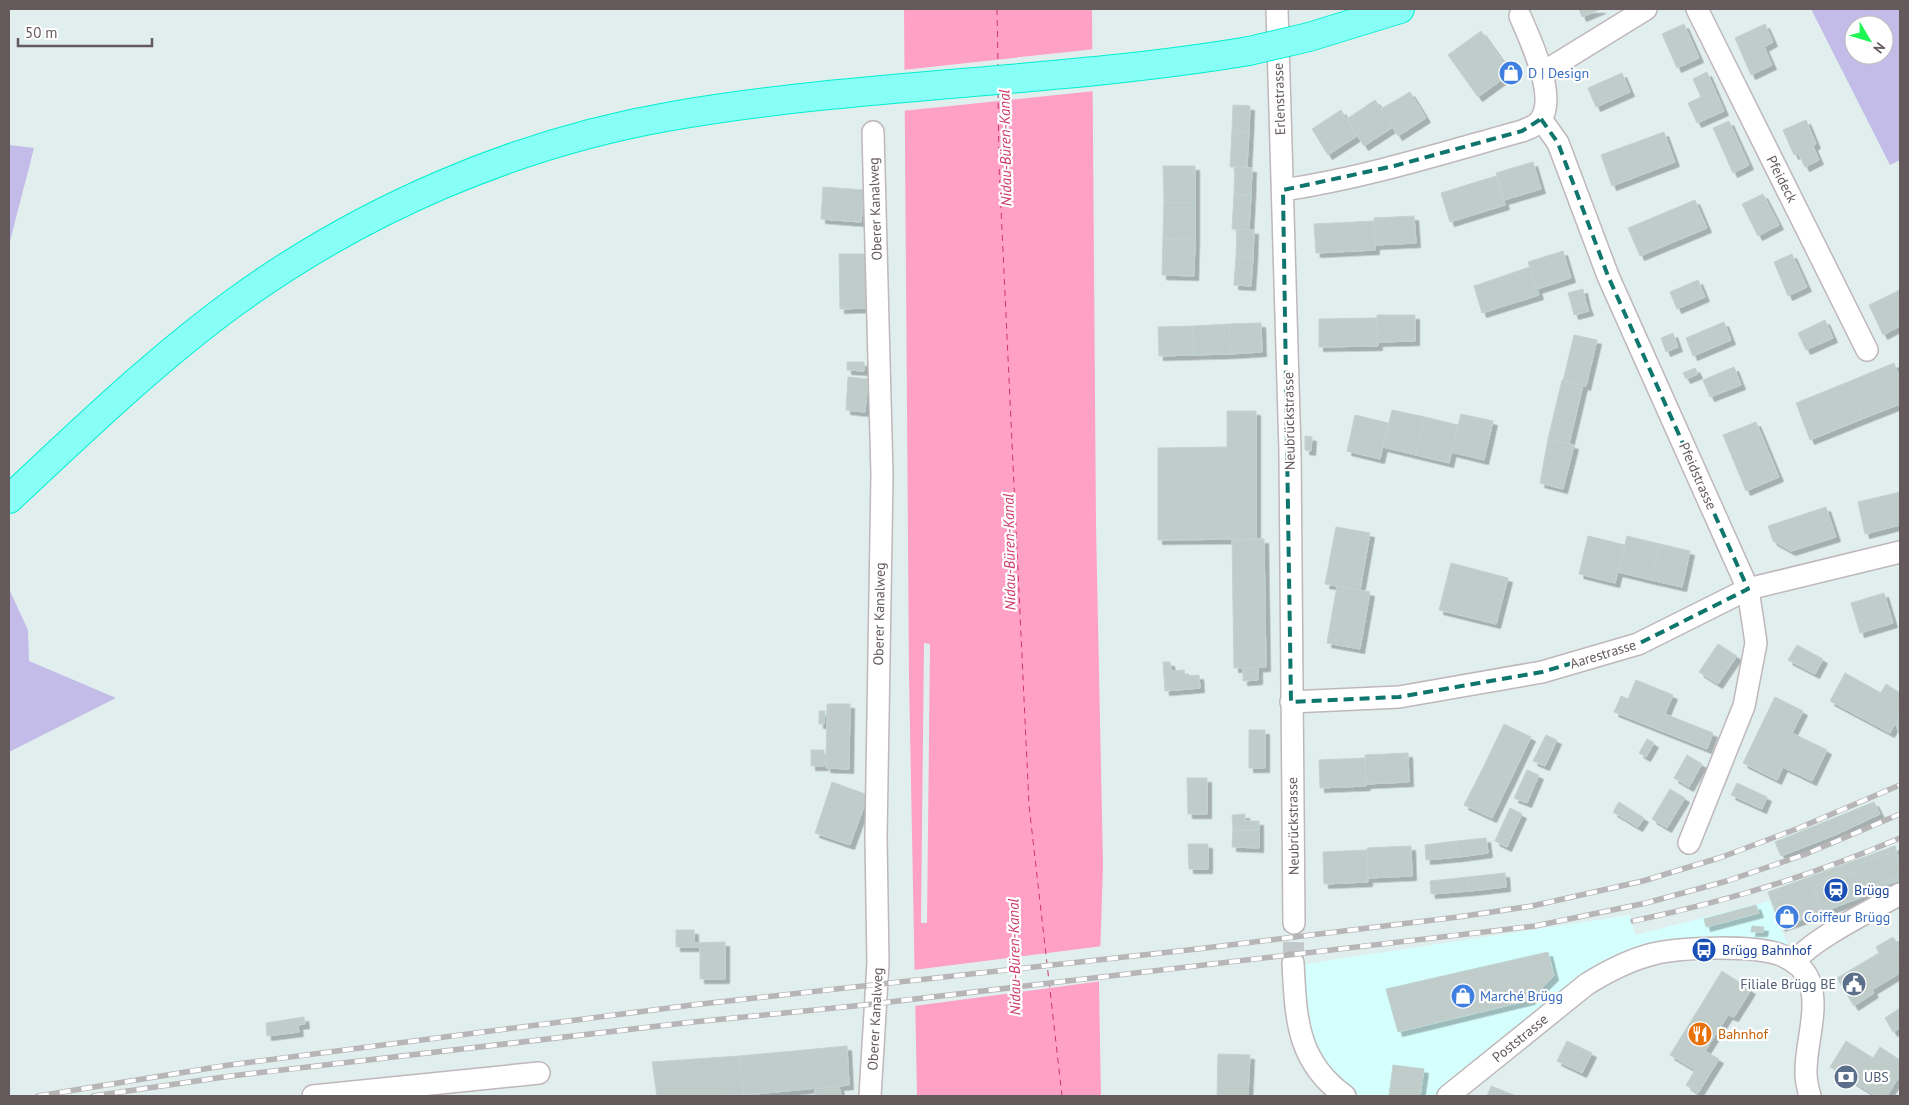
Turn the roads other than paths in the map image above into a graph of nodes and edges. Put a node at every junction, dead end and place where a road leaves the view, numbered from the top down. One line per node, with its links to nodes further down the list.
1 (1277, 9): 9 (street, Erlenstrasse)
2 (1400, 9): 11 (highway, bridge)
3 (1646, 9): 6 (street)
4 (1697, 9): 10 (street, Pfeideck)
5 (1520, 16): 6 (street)
6 (1542, 73): 7 (street)
7 (1541, 119): 9 (street); 13 (street, Pfeidstrasse)
8 (873, 132): 22 (street, Oberer Kanalweg)
9 (1283, 190): 14 (street, Neubrückstrasse)
10 (1867, 350)
11 (9, 499)
12 (1900, 552): 13 (street, Aarestrasse)
13 (1748, 589): 14 (street, Aarestrasse); 15 (street, Pfeidstrasse)
14 (1291, 702): 17 (street, Neubrückstrasse)
15 (1689, 843)
16 (1900, 894): 19 (street)
17 (1294, 923)
18 (1293, 962): 23 (street)
19 (1795, 962): 24 (street, Poststrasse); 25 (street)
20 (540, 1073): 21 (street)
21 (313, 1096)
22 (870, 1096)
23 (1345, 1096)
24 (1448, 1096)
25 (1810, 1096)

